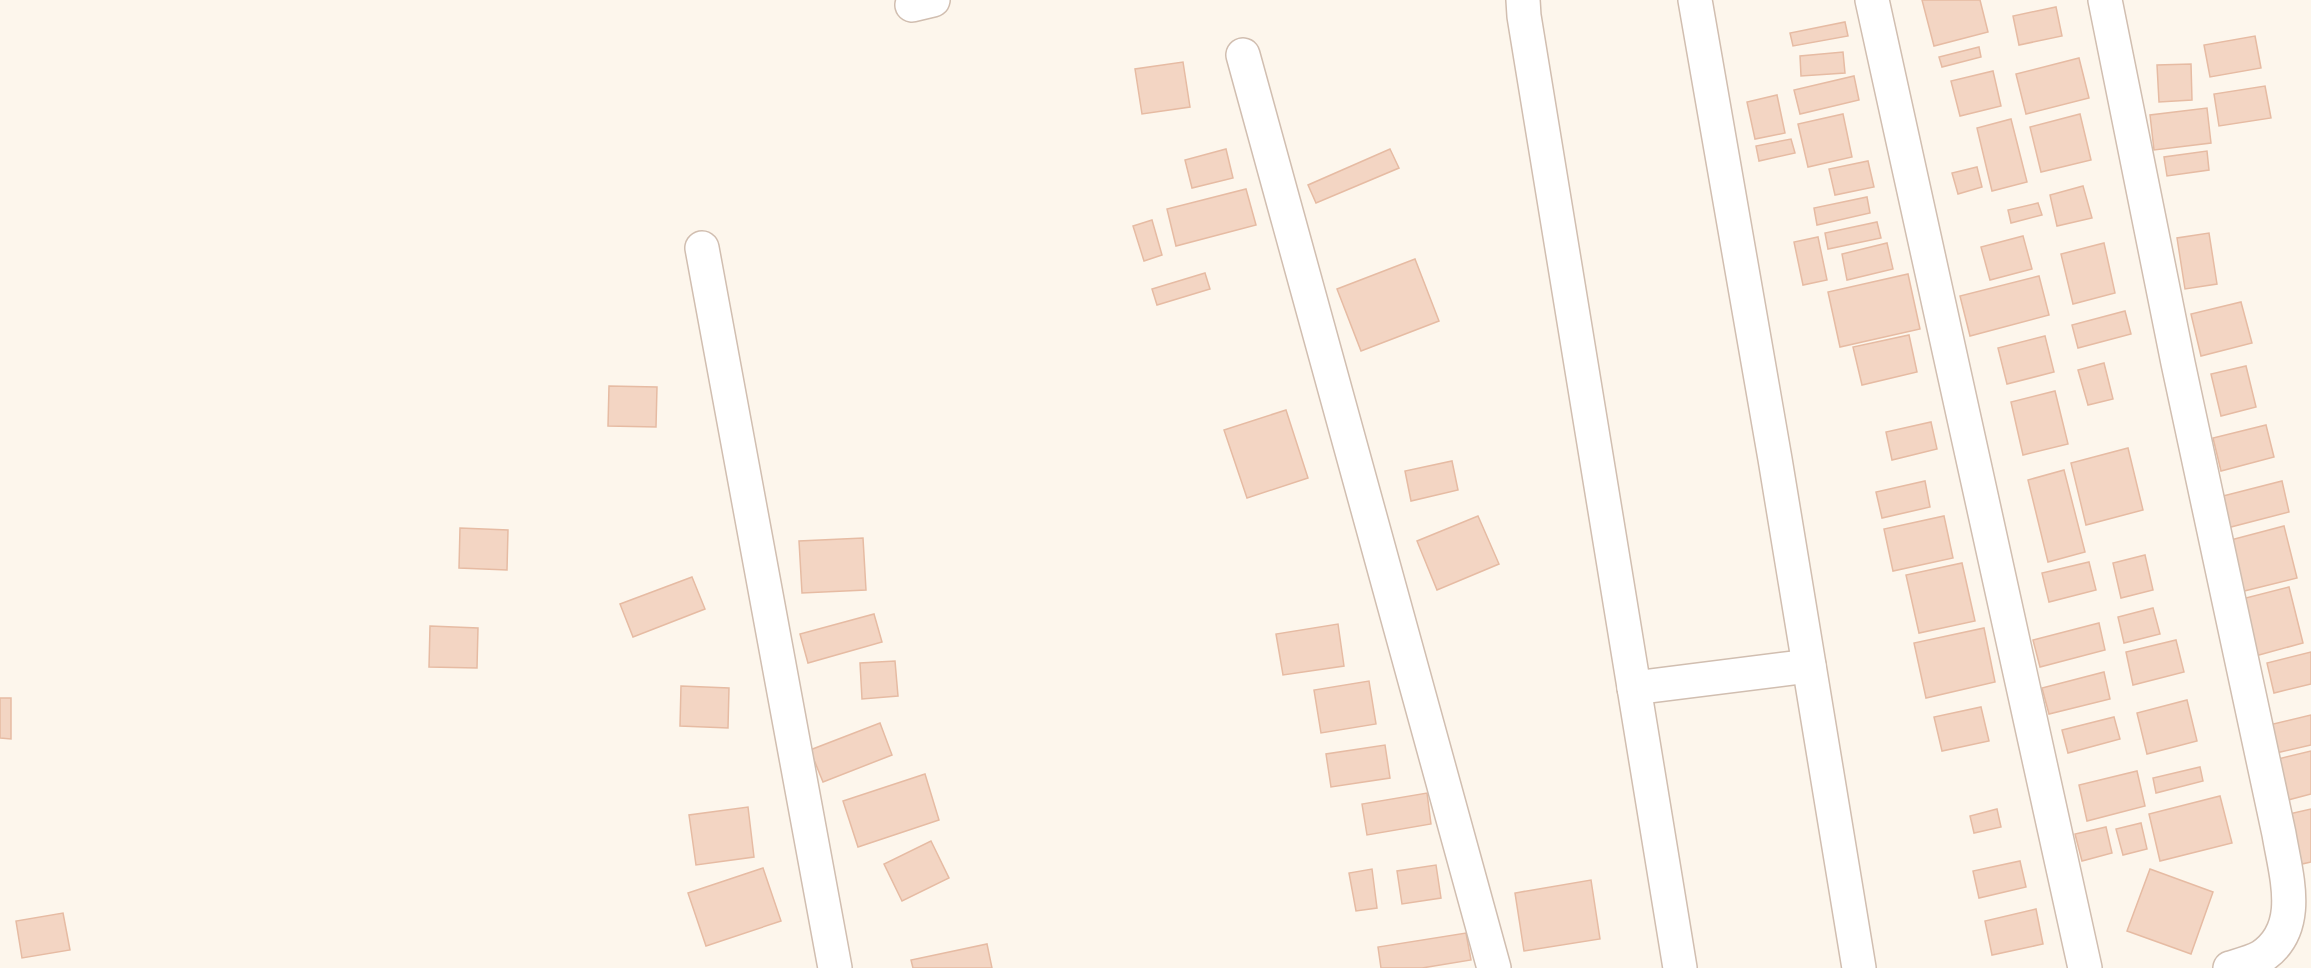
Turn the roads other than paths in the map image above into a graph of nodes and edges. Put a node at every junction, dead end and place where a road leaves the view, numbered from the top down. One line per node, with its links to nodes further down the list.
1 (1523, 0): 8 (street)
2 (1695, 0): 7 (street)
3 (1872, 0): 13 (street)
4 (2105, 0): 14 (street)
5 (1243, 55): 10 (street)
6 (702, 248): 9 (street)
7 (1809, 666): 8 (street); 12 (street)
8 (1634, 688): 11 (street)
9 (835, 968)
10 (1494, 968)
11 (1680, 968)
12 (1859, 968)
13 (2085, 968)
14 (2230, 968)

